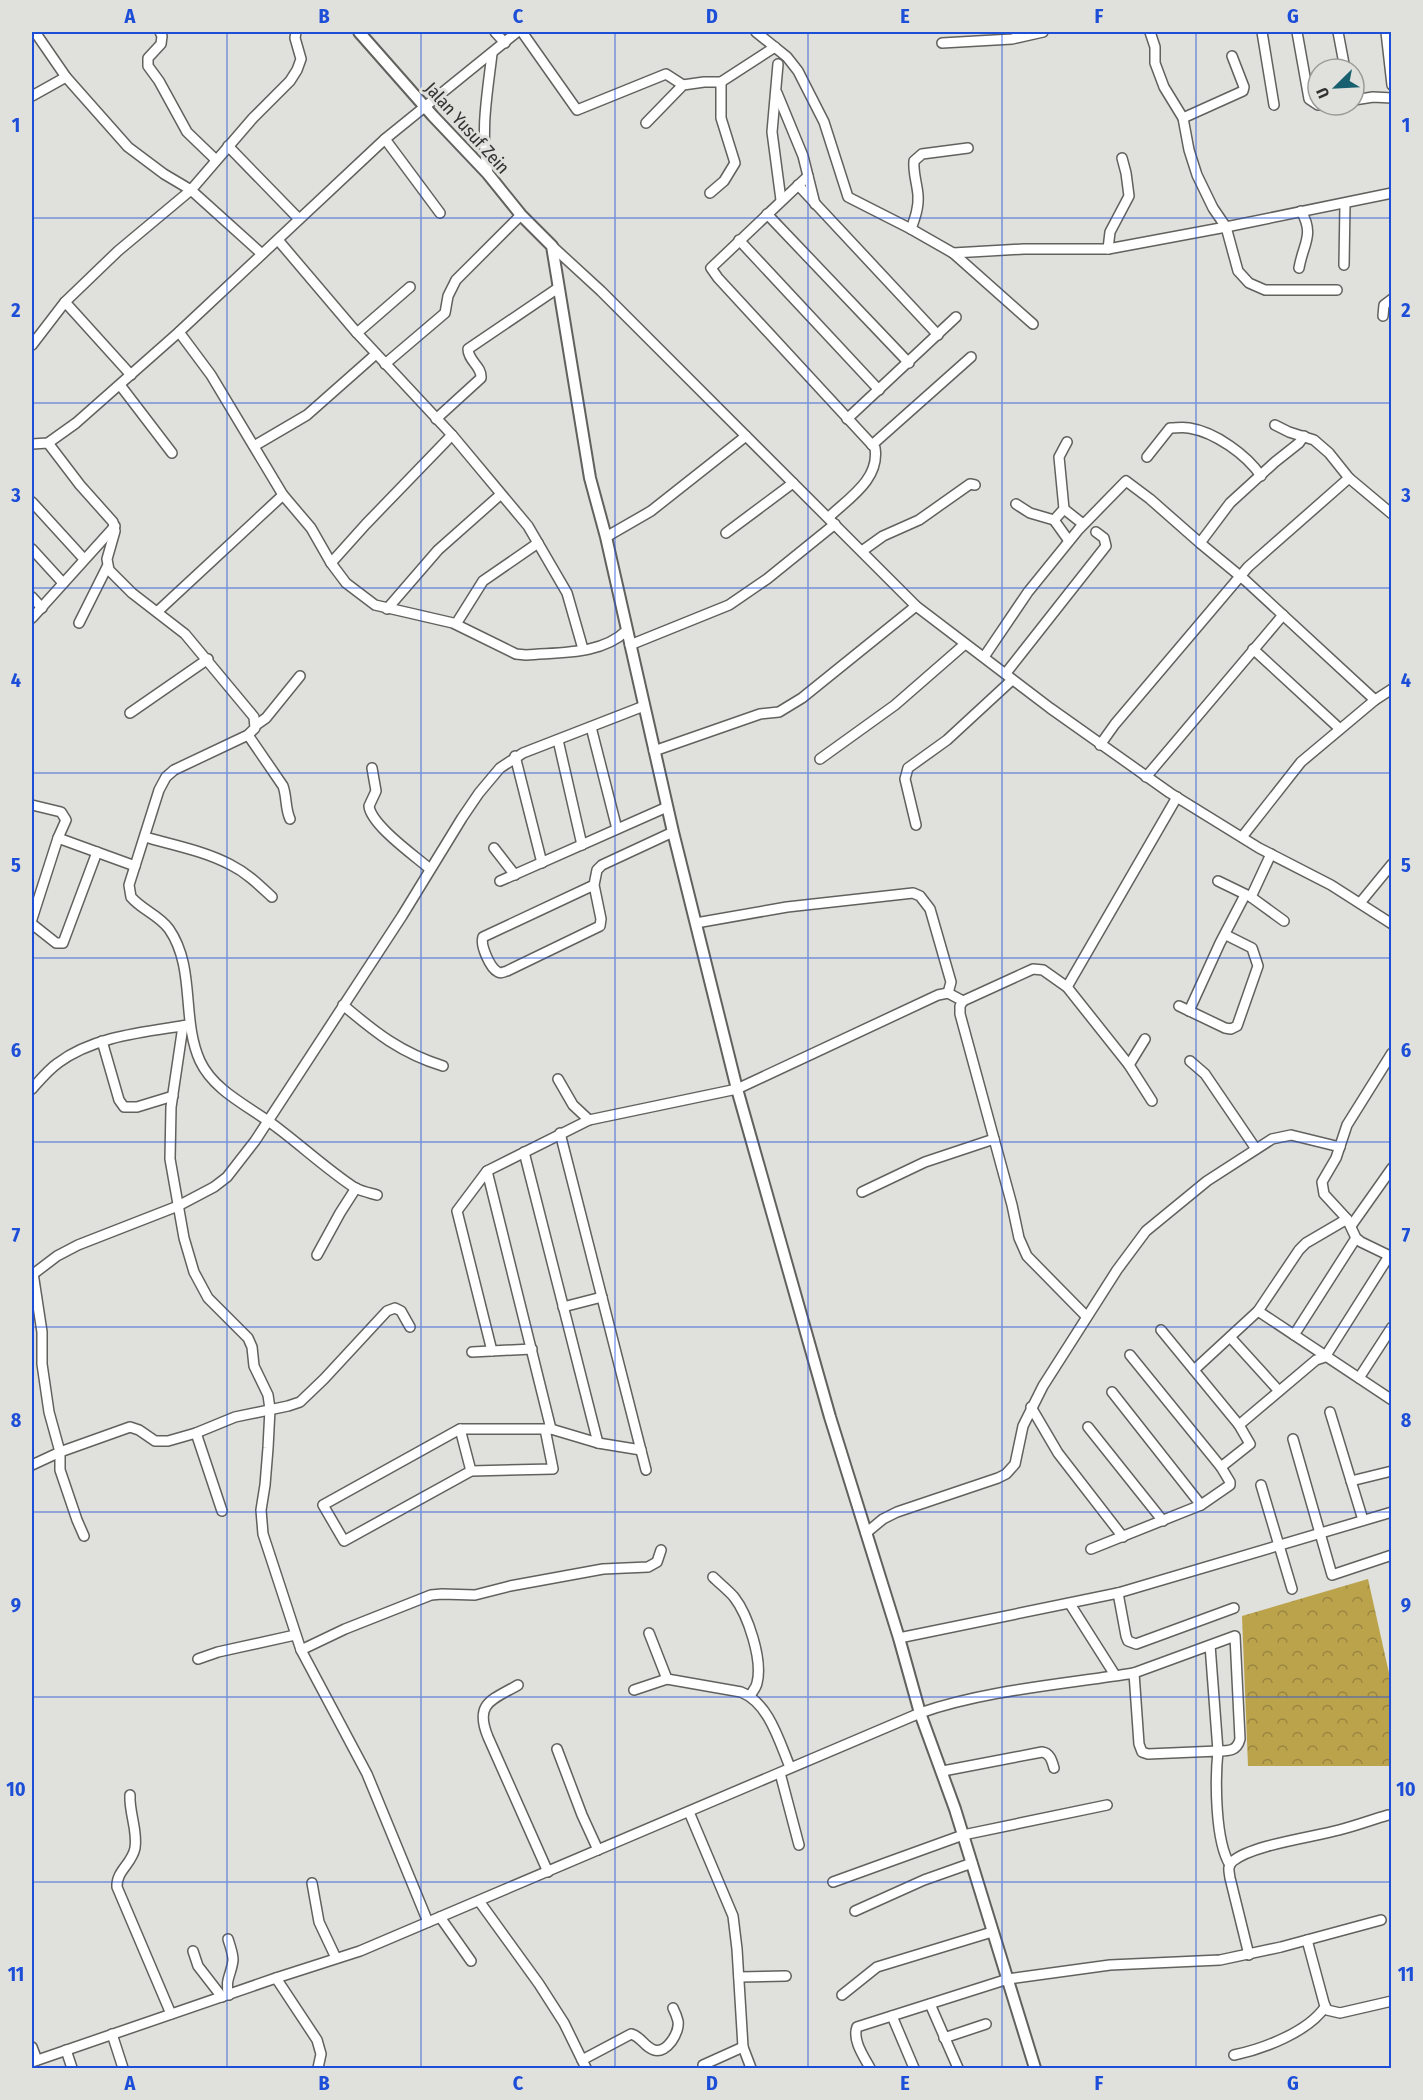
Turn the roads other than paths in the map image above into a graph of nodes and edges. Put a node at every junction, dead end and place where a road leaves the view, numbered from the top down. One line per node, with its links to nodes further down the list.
1 (35, 32): 23 (street)
2 (160, 32): 40 (street)
3 (296, 32): 37 (street)
4 (359, 32): 33 (street, Jalan Yusuf Zein)
5 (495, 32): 15 (street)
6 (517, 32): 15 (street)
7 (522, 32): 26 (street)
8 (756, 32): 17 (street)
9 (1042, 32): 16 (street)
10 (1150, 32): 34 (street)
11 (1262, 32): 32 (street)
12 (1297, 32): 25 (street)
13 (1338, 32): 20 (street)
14 (1386, 32): 22 (street)
15 (505, 43): 18 (street)
16 (942, 43)
17 (775, 47): 24 (street); 56 (street)
18 (492, 54): 33 (street); 41 (street)
19 (1232, 56): 34 (street)
20 (1343, 57)
21 (778, 64): 28 (street)
22 (1390, 68): 27 (street)
23 (66, 77): 29 (street); 44 (street)
24 (721, 81): 26 (street); 45 (street)
25 (1306, 82)
26 (683, 85): 35 (street)
27 (1392, 85)
28 (776, 91): 42 (street); 47 (street)
29 (32, 96)
30 (1366, 98): 31 (street)
31 (1392, 98)
32 (1274, 105)
33 (424, 106): 36 (street); 41 (street, Jalan Yusuf Zein)
34 (1183, 118): 55 (street)
35 (646, 123)
36 (385, 139): 51 (street); 54 (street)
37 (228, 146): 40 (street); 54 (street)
38 (968, 148): 56 (street)
39 (1122, 158): 60 (street)
40 (215, 159): 44 (street)
41 (488, 174): 53 (street, Jalan Yusuf Zein)
42 (808, 176): 43 (street); 48 (street)
43 (798, 185): 47 (street); 48 (street)
44 (191, 189): 62 (street); 69 (street)
45 (710, 193)
46 (1392, 193): 49 (street)
47 (781, 200): 52 (street)
48 (816, 204): 75 (street)
49 (1345, 204): 50 (street); 63 (street)
50 (1301, 211): 55 (street); 64 (street)
51 (440, 213)
52 (767, 214): 58 (street); 79 (street)
53 (521, 215): 59 (street, Jalan Yusuf Zein); 80 (street)
54 (299, 219): 57 (street)
55 (1226, 227): 60 (street); 67 (street)
56 (911, 229): 61 (street)
57 (278, 240): 62 (street); 74 (street)
58 (739, 240): 83 (street); 85 (street)
59 (552, 246): 66 (street); 88 (street)
60 (1108, 249): 61 (street)
61 (953, 253): 72 (street)
62 (262, 254): 73 (street)
63 (1344, 265)
64 (1299, 268)
65 (411, 287): 74 (street)
66 (558, 288): 84 (street); 113 (street)
67 (1337, 290)
68 (1392, 299): 70 (street)
69 (65, 302): 76 (street); 81 (street)
70 (1383, 316)
71 (956, 317): 75 (street)
72 (1033, 324)
73 (179, 332): 81 (street); 94 (street)
74 (357, 333): 77 (street)
75 (938, 335): 79 (street)
76 (32, 345)
77 (376, 354): 80 (street); 94 (street)
78 (971, 357): 93 (street)
79 (909, 363): 83 (street)
80 (385, 364): 84 (street)
81 (131, 375): 82 (street)
82 (120, 385): 91 (street); 95 (street)
83 (879, 390): 85 (street)
84 (436, 419): 87 (street)
85 (847, 420): 93 (street)
86 (1275, 425): 89 (street)
87 (452, 435): 102 (street); 120 (street)
88 (746, 436): 99 (street); 113 (street)
89 (1304, 436): 97 (street); 98 (street)
90 (1067, 441): 105 (street)
91 (48, 443): 92 (street); 110 (street)
92 (32, 444)
93 (873, 445): 107 (street)
94 (254, 446): 101 (street)
95 (172, 453)
96 (1147, 457): 97 (street)
97 (1261, 476): 116 (street)
98 (1349, 478): 106 (street); 122 (street)
99 (793, 483): 107 (street); 112 (street)
100 (975, 485): 118 (street)
101 (284, 495): 120 (street); 128 (street)
102 (500, 495): 115 (street); 127 (street)
103 (32, 502): 119 (street)
104 (1016, 504): 108 (street)
105 (1064, 509): 108 (street); 109 (street)
106 (1392, 514)
107 (832, 520): 118 (street); 135 (street)
108 (1054, 520): 114 (street)
109 (1083, 524): 114 (street); 116 (street)
110 (115, 526): 119 (street); 121 (street)
111 (1096, 532): 141 (street)
112 (726, 533)
113 (606, 537): 133 (street)
114 (1069, 541): 138 (street)
115 (538, 543): 132 (street); 136 (street)
116 (1200, 543): 122 (street)
117 (32, 549): 123 (street)
118 (862, 551): 125 (street)
119 (84, 559): 123 (street)
120 (331, 563): 127 (street)
121 (107, 567): 128 (street); 131 (street)
122 (1240, 576): 129 (street); 151 (street)
123 (63, 583): 126 (street)
124 (32, 597): 126 (street)
125 (916, 606): 134 (street); 152 (street)
126 (42, 608): 130 (street)
127 (387, 609): 132 (street)
128 (157, 612): 139 (street)
129 (1282, 615): 137 (street); 143 (street)
130 (32, 618)
131 (79, 623)
132 (456, 624): 136 (street)
133 (627, 631): 135 (street); 136 (street)
134 (965, 644): 138 (street); 154 (street)
135 (630, 645): 144 (street)
136 (584, 649)
137 (1253, 649): 148 (street); 156 (street)
138 (984, 657): 141 (street)
139 (208, 659): 145 (street); 146 (street)
140 (300, 676): 146 (street)
141 (1009, 677): 151 (street); 161 (street)
142 (1392, 689): 143 (street)
143 (1375, 700): 148 (street)
144 (644, 706): 147 (street); 152 (street)
145 (130, 712)
146 (256, 725): 149 (street)
147 (591, 727): 150 (street); 162 (street)
148 (1340, 729): 165 (street)
149 (248, 735): 160 (street); 164 (street)
150 (558, 740): 153 (street); 167 (street)
151 (1100, 745): 156 (street)
152 (654, 751): 159 (street)
153 (515, 756): 171 (street); 174 (street)
154 (820, 759)
155 (372, 768): 174 (street)
156 (1146, 777): 157 (street)
157 (1177, 797): 165 (street); 188 (street)
158 (32, 804): 166 (street)
159 (667, 807): 162 (street); 163 (street)
160 (290, 819)
161 (916, 825)
162 (617, 829): 167 (street)
163 (673, 832): 178 (street); 184 (street)
164 (145, 837): 173 (street); 180 (street)
165 (1242, 837): 170 (street)
166 (58, 838): 169 (street); 182 (street)
167 (582, 845): 171 (street)
168 (494, 848): 175 (street)
169 (97, 852): 173 (street); 185 (street)
170 (1271, 854): 179 (street); 181 (street)
171 (542, 862): 175 (street)
172 (1392, 864): 181 (street)
173 (135, 866): 194 (street)
174 (430, 869): 191 (street)
175 (514, 875): 176 (street)
176 (500, 881)
177 (1218, 881): 179 (street)
178 (594, 885): 178 (street)
179 (1248, 896): 183 (street); 187 (street)
180 (272, 897)
181 (1359, 903): 186 (street)
182 (32, 919)
183 (1284, 921)
184 (696, 923): 189 (street); 203 (street)
185 (32, 924)
186 (1392, 924)
187 (1226, 935): 193 (street); 193 (street)
188 (1067, 987): 190 (street); 199 (street)
189 (948, 993): 190 (street); 203 (street)
190 (963, 1001): 209 (street)
191 (343, 1005): 200 (street); 206 (street)
192 (1179, 1006): 193 (street)
193 (1189, 1011)
194 (186, 1025): 196 (street); 204 (street); 206 (street)
195 (1145, 1039): 199 (street)
196 (102, 1041): 202 (street); 204 (street)
197 (1392, 1053): 210 (street)
198 (1190, 1061): 211 (street)
199 (1129, 1065): 205 (street)
200 (443, 1066)
201 (558, 1079): 207 (street)
202 (32, 1089)
203 (737, 1089): 207 (street); 267 (street)
204 (173, 1096): 218 (street)
205 (1152, 1101)
206 (269, 1120): 215 (street); 218 (street)
207 (589, 1120): 208 (street)
208 (560, 1133): 212 (street); 224 (street)
209 (994, 1139): 216 (street); 227 (street)
210 (1340, 1147): 211 (street); 219 (street)
211 (1256, 1149): 227 (street)
212 (524, 1152): 214 (street); 225 (street)
213 (1392, 1168): 219 (street)
214 (487, 1171): 233 (street); 234 (street)
215 (356, 1188): 217 (street); 221 (street)
216 (861, 1192)
217 (377, 1196)
218 (178, 1206): 223 (street); 244 (street)
219 (1349, 1223): 220 (street); 226 (street)
220 (1356, 1238): 222 (street); 231 (street)
221 (317, 1255)
222 (1390, 1256): 237 (street)
223 (32, 1274): 254 (street)
224 (602, 1297): 225 (street); 253 (street)
225 (563, 1307): 252 (street)
226 (1258, 1311): 231 (street); 232 (street)
227 (1086, 1316): 243 (street)
228 (410, 1327): 244 (street)
229 (1392, 1327): 239 (street)
230 (1161, 1330): 238 (street)
231 (1294, 1335): 237 (street)
232 (1230, 1337): 238 (street); 240 (street)
233 (532, 1349): 234 (street); 249 (street)
234 (492, 1351): 235 (street)
235 (471, 1352)
236 (1130, 1354): 256 (street)
237 (1325, 1357): 239 (street); 240 (street)
238 (1194, 1370): 246 (street)
239 (1359, 1378): 242 (street)
240 (1279, 1391): 246 (street)
241 (1112, 1392): 262 (street)
242 (1392, 1400)
243 (1032, 1407): 267 (street); 270 (street)
244 (270, 1409): 250 (street); 281 (street)
245 (1330, 1412): 260 (street)
246 (1239, 1425): 256 (street)
247 (1088, 1427): 266 (street)
248 (460, 1429): 249 (street); 258 (street); 258 (street)
249 (548, 1429): 252 (street); 258 (street)
250 (196, 1433): 254 (street); 263 (street)
251 (1293, 1439): 268 (street)
252 (598, 1443): 253 (street)
253 (641, 1450): 257 (street)
254 (60, 1452): 255 (street); 269 (street)
255 (32, 1465)
256 (1221, 1467): 262 (street)
257 (646, 1470)
258 (471, 1471)
259 (1392, 1471): 260 (street)
260 (1351, 1481): 265 (street)
261 (1261, 1485): 271 (street)
262 (1201, 1505): 266 (street)
263 (222, 1511)
264 (1392, 1512): 265 (street)
265 (1363, 1520): 268 (street)
266 (1162, 1521): 270 (street)
267 (866, 1533): 282 (street)
268 (1322, 1533): 271 (street); 274 (street)
269 (84, 1536)
270 (1123, 1537): 272 (street)
271 (1281, 1545): 276 (street); 277 (street)
272 (1091, 1549)
273 (661, 1551): 284 (street)
274 (1392, 1555)
275 (714, 1577): 291 (street)
276 (1292, 1589)
277 (1118, 1593): 278 (street); 279 (street)
278 (1070, 1604): 282 (street); 287 (street)
279 (1234, 1608)
280 (649, 1633): 288 (street)
281 (295, 1635): 284 (street); 285 (street)
282 (900, 1638): 292 (street)
283 (1210, 1645): 286 (street); 294 (street); 294 (street)
284 (301, 1650): 315 (street)
285 (198, 1659)
286 (1134, 1673): 287 (street); 294 (street)
287 (1115, 1675): 292 (street)
288 (668, 1679): 290 (street); 291 (street)
289 (518, 1685): 308 (street)
290 (634, 1690)
291 (750, 1696): 295 (street)
292 (920, 1713): 295 (street); 297 (street)
293 (557, 1749): 305 (street)
294 (1218, 1751): 307 (street)
295 (790, 1767): 298 (street)
296 (1054, 1768): 297 (street)
297 (943, 1771): 303 (street)
298 (780, 1773): 301 (street); 304 (street)
299 (130, 1795): 333 (street)
300 (1107, 1805): 303 (street)
301 (689, 1812): 305 (street); 324 (street)
302 (1388, 1815): 307 (street)
303 (963, 1835): 306 (street); 309 (street)
304 (799, 1845)
305 (598, 1850): 308 (street)
306 (972, 1863): 312 (street); 316 (street)
307 (1230, 1865): 320 (street)
308 (548, 1872): 311 (street)
309 (833, 1882)
310 (312, 1883): 321 (street)
311 (479, 1901): 313 (street); 343 (street)
312 (855, 1911)
313 (440, 1917): 315 (street); 322 (street)
314 (1381, 1920): 318 (street)
315 (428, 1922): 321 (street)
316 (992, 1932): 326 (street); 327 (street)
317 (228, 1940): 328 (street)
318 (1307, 1940): 320 (street); 331 (street)
319 (193, 1951): 328 (street)
320 (1249, 1955): 326 (street)
321 (336, 1958): 325 (street)
322 (471, 1961)
323 (786, 1976): 324 (street)
324 (739, 1977): 339 (street)
325 (276, 1978): 328 (street); 347 (street)
326 (1008, 1979): 330 (street); 352 (street)
327 (842, 1995)
328 (225, 1996): 333 (street)
329 (1392, 2001): 331 (street)
330 (930, 2004): 334 (street); 337 (street)
331 (1325, 2007): 341 (street)
332 (673, 2008): 343 (street)
333 (171, 2014): 336 (street)
334 (892, 2016): 349 (street); 350 (street)
335 (986, 2024): 337 (street)
336 (112, 2034): 340 (street); 346 (street)
337 (944, 2038): 351 (street)
338 (32, 2047): 342 (street)
339 (743, 2047): 344 (street); 348 (street)
340 (66, 2050): 342 (street); 345 (street)
341 (1234, 2055)
342 (34, 2061)
343 (584, 2064)
344 (702, 2066)
345 (72, 2068)
346 (123, 2068)
347 (318, 2068)
348 (751, 2068)
349 (870, 2068)
350 (914, 2068)
351 (958, 2068)
352 (1035, 2068)

